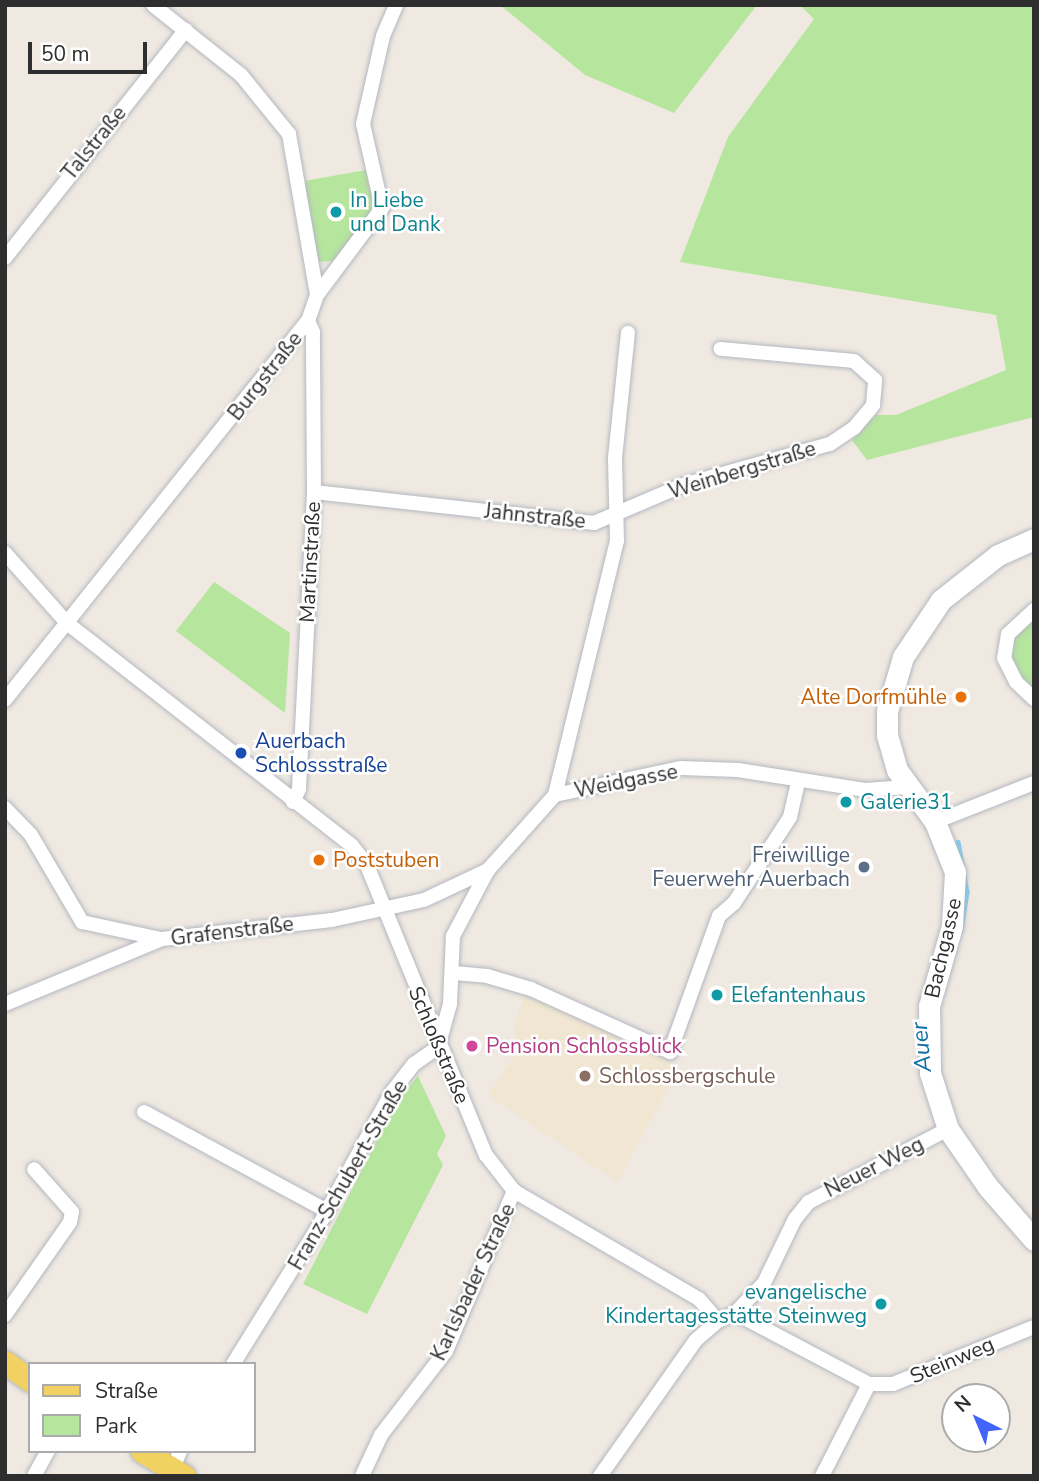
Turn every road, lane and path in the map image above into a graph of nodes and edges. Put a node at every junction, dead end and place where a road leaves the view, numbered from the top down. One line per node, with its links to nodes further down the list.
1 (153, 5): 3 (street)
2 (396, 5): 5 (street, Burgstraße)
3 (186, 30): 4 (street, Talstraße); 5 (street)
4 (5, 258)
5 (317, 295): 6 (street, Burgstraße)
6 (308, 321): 9 (street, Martinstraße); 14 (street, Burgstraße)
7 (628, 333): 10 (street, Jahnstraße)
8 (721, 349): 10 (street, Weinbergstraße)
9 (314, 492): 10 (street, Jahnstraße); 21 (street, Martinstraße)
10 (613, 518): 20 (street)
11 (1034, 539): 19 (main road, Bachgasse)
12 (5, 553): 14 (street, Schloßstraße)
13 (1034, 610): 16 (street)
14 (67, 623): 15 (street, Burgstraße); 21 (street, Schloßstraße)
15 (5, 699)
16 (1034, 699)
17 (799, 781): 19 (street, Weidgasse); 20 (street, Weidgasse); 27 (street)
18 (1034, 783): 23 (street)
19 (906, 787): 23 (main road, Bachgasse)
20 (555, 795): 24 (street, Weidgasse)
21 (293, 802): 25 (street, Schloßstraße)
22 (5, 808): 26 (street)
23 (935, 822): 31 (main road, Bachgasse)
24 (488, 870): 25 (street, Weidgasse); 27 (street)
25 (386, 907): 26 (street, Grafenstraße); 29 (street, Schloßstraße)
26 (162, 939): 28 (street, Grafenstraße)
27 (454, 972): 29 (street)
28 (5, 1004)
29 (438, 1046): 33 (street, Schloßstraße); 34 (street, Franz-Schubert-Straße)
30 (144, 1112): 34 (street)
31 (948, 1129): 35 (main road, Bachgasse); 36 (street, Neuer Weg)
32 (34, 1169): 37 (street)
33 (514, 1191): 38 (street, Schloßstraße); 48 (street, Karlsbader Straße)
34 (327, 1211): 41 (street, Franz-Schubert-Straße)
35 (1034, 1240)
36 (735, 1313): 38 (street); 43 (street)
37 (5, 1315)
38 (718, 1321): 49 (street)
39 (1034, 1327): 43 (street, Steinweg)
40 (5, 1362): 42 (main road)
41 (234, 1362)
42 (28, 1379)
43 (870, 1384): 50 (street)
44 (47, 1453): 47 (street)
45 (146, 1453): 46 (main road)
46 (177, 1468)
47 (34, 1476)
48 (362, 1476)
49 (600, 1476)
50 (822, 1476)

